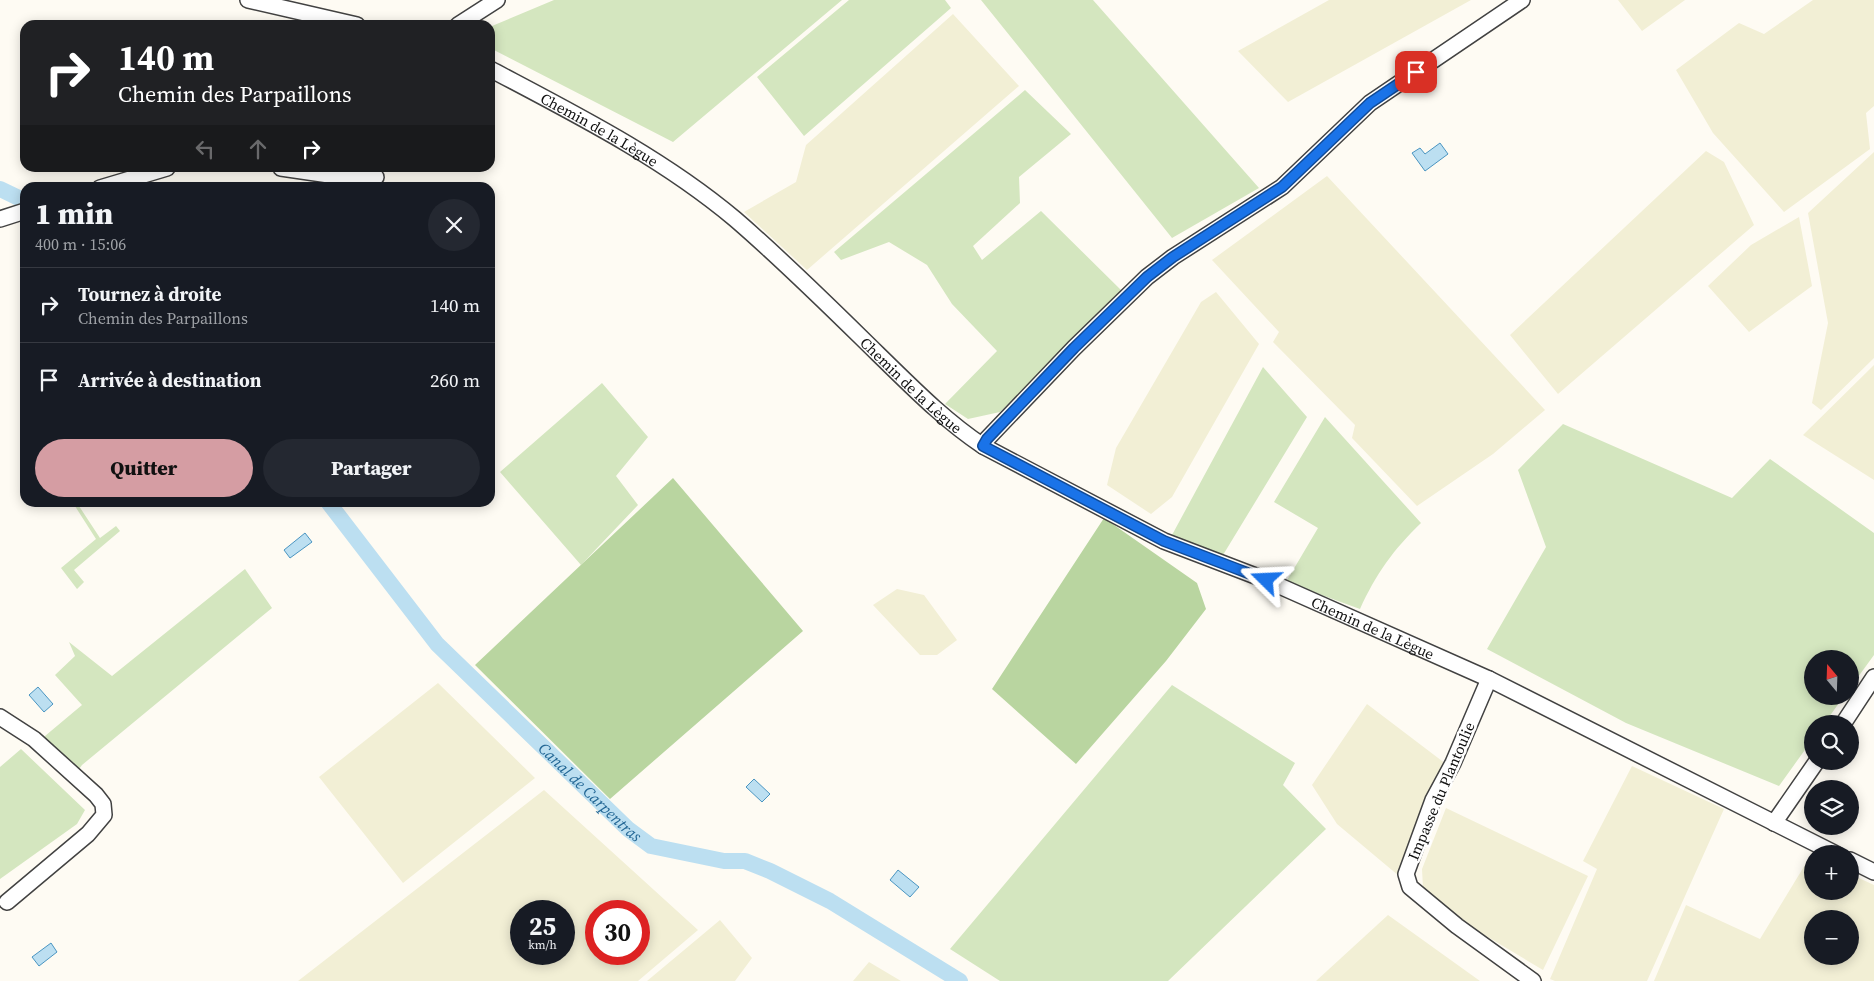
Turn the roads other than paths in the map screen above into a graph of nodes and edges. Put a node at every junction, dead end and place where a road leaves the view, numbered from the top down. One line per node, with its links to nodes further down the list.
1 (248, 0): 4 (street)
2 (497, 0): 5 (street)
3 (1522, 0): 13 (street)
4 (335, 20)
5 (466, 20)
6 (495, 72): 13 (street, Chemin de la Lègue)
7 (154, 172): 10 (street)
8 (308, 172): 9 (street)
9 (376, 177)
10 (120, 182)
11 (20, 213): 12 (street)
12 (0, 219)
13 (983, 446): 15 (street, Chemin de la Lègue)
14 (1874, 677): 16 (street)
15 (1489, 679): 19 (street, Chemin de la Lègue); 24 (street, Impasse du Plantoulie)
16 (1848, 715)
17 (0, 716): 23 (street)
18 (1811, 770): 19 (street)
19 (1774, 823): 20 (street, Chemin de la Lègue)
20 (1818, 845)
21 (1859, 864): 22 (street)
22 (1874, 872)
23 (7, 902)
24 (1516, 977): 25 (street, Impasse du Plantoulie)
25 (1533, 981)

